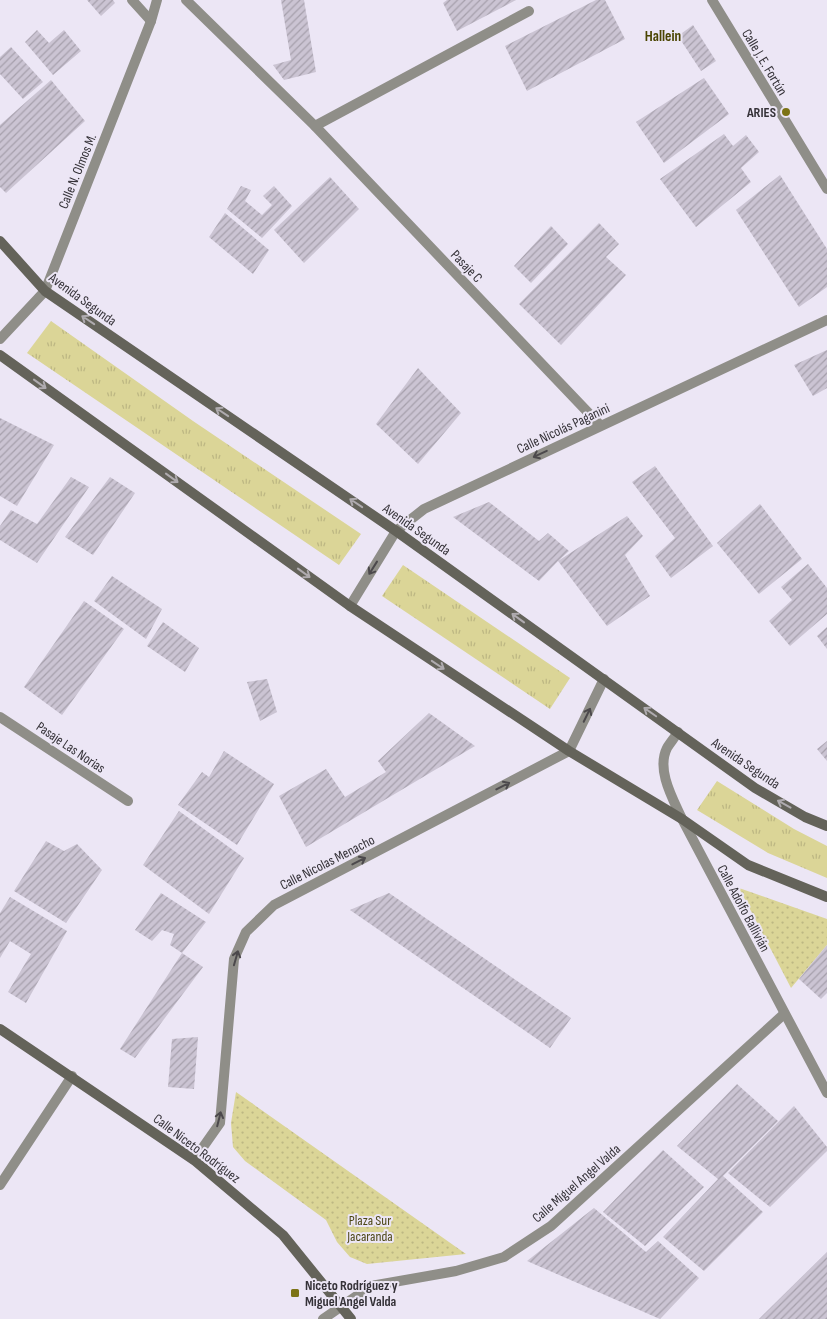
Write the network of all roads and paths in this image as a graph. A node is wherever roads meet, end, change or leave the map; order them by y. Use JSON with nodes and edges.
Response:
{"nodes":[{"id":1,"x":132,"y":0,"type":"edge"},
{"id":2,"x":157,"y":0,"type":"edge"},
{"id":3,"x":186,"y":0,"type":"edge"},
{"id":4,"x":712,"y":0,"type":"edge"},
{"id":5,"x":529,"y":11,"type":"dead end"},
{"id":6,"x":151,"y":21,"type":"junction"},
{"id":7,"x":315,"y":126,"type":"junction"},
{"id":8,"x":827,"y":189,"type":"edge"},
{"id":9,"x":0,"y":241,"type":"edge"},
{"id":10,"x":45,"y":290,"type":"junction"},
{"id":11,"x":827,"y":320,"type":"edge"},
{"id":12,"x":0,"y":339,"type":"edge"},
{"id":13,"x":0,"y":355,"type":"edge"},
{"id":14,"x":600,"y":425,"type":"junction"},
{"id":15,"x":396,"y":531,"type":"junction"},
{"id":16,"x":350,"y":606,"type":"junction"},
{"id":17,"x":604,"y":679,"type":"junction"},
{"id":18,"x":0,"y":717,"type":"edge"},
{"id":19,"x":678,"y":732,"type":"junction"},
{"id":20,"x":569,"y":751,"type":"junction"},
{"id":21,"x":128,"y":801,"type":"dead end"},
{"id":22,"x":682,"y":819,"type":"junction"},
{"id":23,"x":827,"y":826,"type":"edge"},
{"id":24,"x":827,"y":898,"type":"edge"},
{"id":25,"x":784,"y":1014,"type":"junction"},
{"id":26,"x":0,"y":1029,"type":"edge"},
{"id":27,"x":72,"y":1076,"type":"junction"},
{"id":28,"x":827,"y":1093,"type":"edge"},
{"id":29,"x":194,"y":1160,"type":"junction"},
{"id":30,"x":0,"y":1185,"type":"edge"},
{"id":31,"x":341,"y":1306,"type":"junction"},
{"id":32,"x":323,"y":1319,"type":"edge"},
{"id":33,"x":351,"y":1319,"type":"edge"}],
"edges":[{"from":1,"to":6,"type":"street"},
{"from":2,"to":6,"type":"street","name":"Calle N. Olmos M."},
{"from":3,"to":7,"type":"street","name":"Pasaje C"},
{"from":4,"to":8,"type":"street","name":"Calle J. E. Fortún"},
{"from":5,"to":7,"type":"street"},
{"from":6,"to":10,"type":"street","name":"Calle N. Olmos M."},
{"from":7,"to":14,"type":"street","name":"Pasaje C"},
{"from":9,"to":10,"type":"main road","name":"Avenida Segunda"},
{"from":10,"to":12,"type":"street","name":"Calle N. Olmos M."},
{"from":15,"to":10,"type":"main road","name":"Avenida Segunda","one_way":true},
{"from":11,"to":14,"type":"street","name":"Calle Nicolás Paganini"},
{"from":13,"to":16,"type":"main road","one_way":true},
{"from":14,"to":15,"type":"street","name":"Calle Nicolás Paganini","one_way":true},
{"from":15,"to":16,"type":"street","name":"Calle Nicolás Paganini","one_way":true},
{"from":17,"to":15,"type":"main road","name":"Avenida Segunda","one_way":true},
{"from":16,"to":20,"type":"main road","one_way":true},
{"from":19,"to":17,"type":"main road","name":"Avenida Segunda","one_way":true},
{"from":20,"to":17,"type":"street","one_way":true},
{"from":18,"to":21,"type":"street","name":"Pasaje Las Norias"},
{"from":19,"to":22,"type":"street","name":"Calle Adolfo Ballivián"},
{"from":23,"to":19,"type":"main road","name":"Avenida Segunda","one_way":true},
{"from":20,"to":22,"type":"main road"},
{"from":29,"to":20,"type":"street","name":"Calle Nicolas Menacho","one_way":true},
{"from":22,"to":24,"type":"main road"},
{"from":22,"to":25,"type":"street","name":"Calle Adolfo Ballivián"},
{"from":25,"to":28,"type":"street","name":"Calle Adolfo Ballivián"},
{"from":25,"to":31,"type":"street","name":"Calle Miguel Angel Valda"},
{"from":26,"to":27,"type":"main road","name":"Calle Niceto Rodríguez"},
{"from":27,"to":29,"type":"main road","name":"Calle Niceto Rodríguez"},
{"from":27,"to":30,"type":"street"},
{"from":29,"to":31,"type":"main road","name":"Calle Niceto Rodríguez"},
{"from":31,"to":32,"type":"street","name":"Calle Miguel Angel Valda"},
{"from":31,"to":33,"type":"main road","name":"Calle Niceto Rodríguez"}]}
